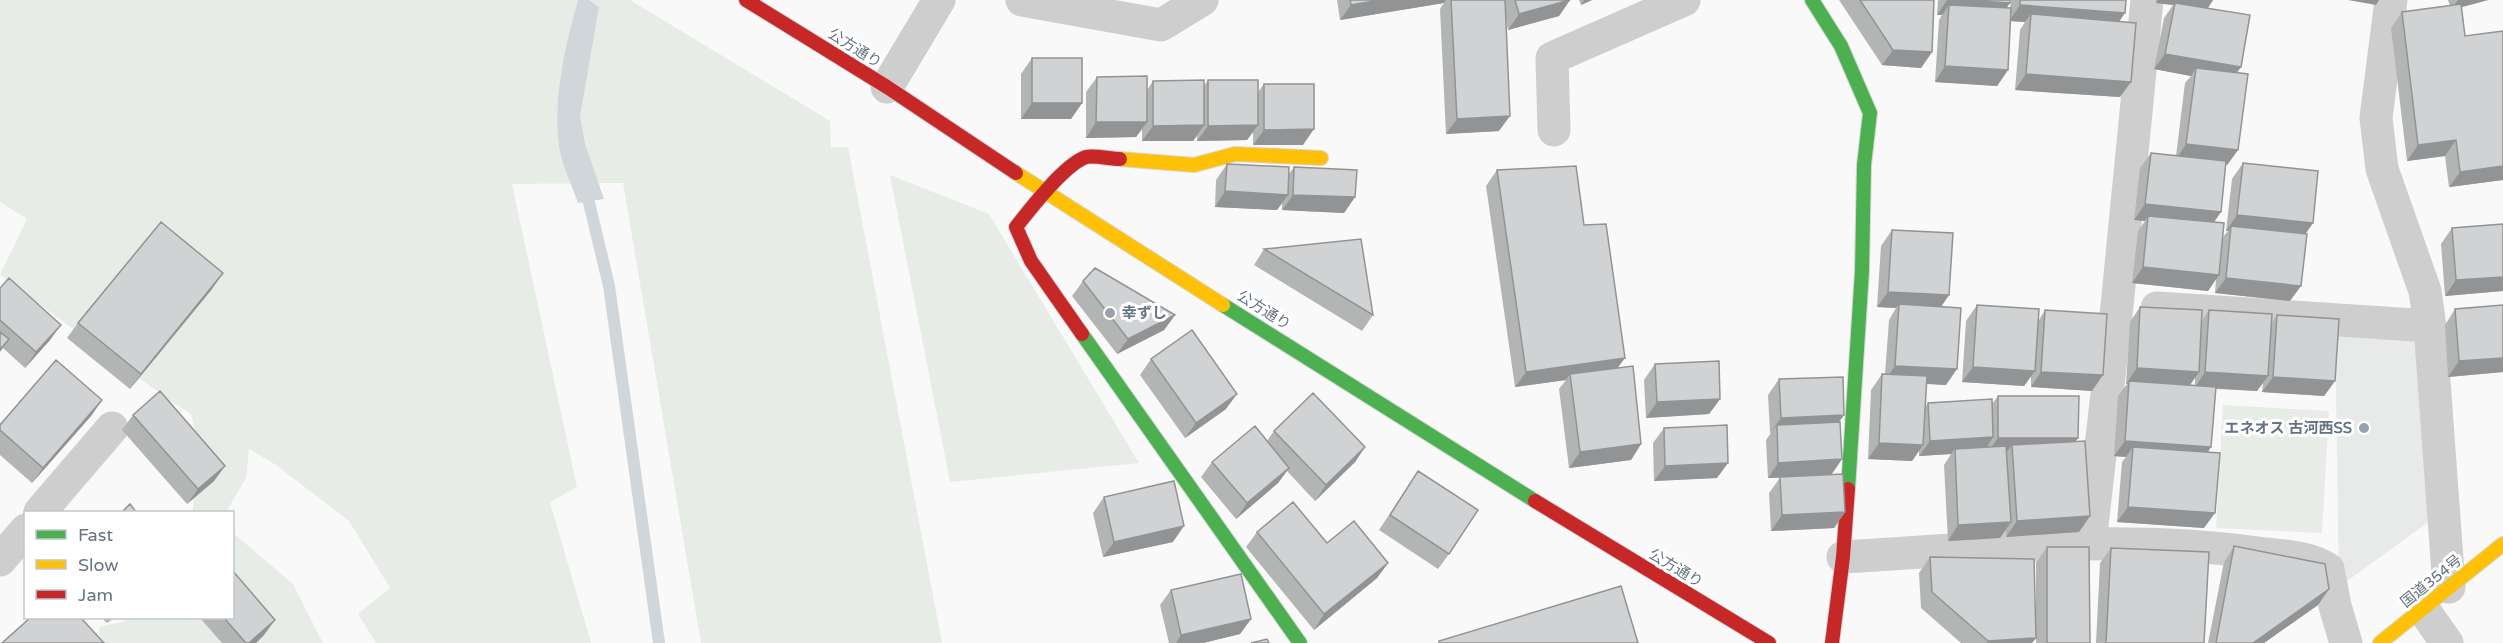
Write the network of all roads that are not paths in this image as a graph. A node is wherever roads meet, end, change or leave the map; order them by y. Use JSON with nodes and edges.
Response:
{"nodes":[{"id":1,"x":746,"y":0,"type":"edge"},
{"id":2,"x":939,"y":0,"type":"edge"},
{"id":3,"x":1022,"y":0,"type":"edge"},
{"id":4,"x":1202,"y":0,"type":"edge"},
{"id":5,"x":1684,"y":0,"type":"edge"},
{"id":6,"x":1812,"y":0,"type":"edge"},
{"id":7,"x":2147,"y":0,"type":"edge"},
{"id":8,"x":2391,"y":0,"type":"edge"},
{"id":9,"x":887,"y":87,"type":"junction"},
{"id":10,"x":1554,"y":130,"type":"dead end"},
{"id":11,"x":1321,"y":158,"type":"dead end"},
{"id":12,"x":1044,"y":193,"type":"junction"},
{"id":13,"x":2118,"y":306,"type":"junction"},
{"id":14,"x":2430,"y":326,"type":"junction"},
{"id":15,"x":112,"y":428,"type":"dead end"},
{"id":16,"x":42,"y":511,"type":"edge"},
{"id":17,"x":24,"y":532,"type":"edge"},
{"id":18,"x":2090,"y":543,"type":"junction"},
{"id":19,"x":2503,"y":544,"type":"edge"},
{"id":20,"x":1843,"y":557,"type":"junction"},
{"id":21,"x":0,"y":560,"type":"edge"},
{"id":22,"x":2449,"y":587,"type":"junction"},
{"id":23,"x":2423,"y":609,"type":"junction"},
{"id":24,"x":2452,"y":642,"type":"edge"},
{"id":25,"x":1300,"y":643,"type":"edge"},
{"id":26,"x":1768,"y":643,"type":"edge"},
{"id":27,"x":1832,"y":643,"type":"edge"},
{"id":28,"x":2346,"y":643,"type":"edge"},
{"id":29,"x":2380,"y":643,"type":"edge"}],
"edges":[{"from":1,"to":9,"type":"main road","name":"公方通り"},
{"from":2,"to":9,"type":"street"},
{"from":3,"to":4,"type":"street"},
{"from":5,"to":10,"type":"street"},
{"from":6,"to":20,"type":"main road"},
{"from":7,"to":13,"type":"street"},
{"from":8,"to":14,"type":"street"},
{"from":9,"to":12,"type":"main road","name":"公方通り"},
{"from":11,"to":12,"type":"main road"},
{"from":12,"to":25,"type":"main road"},
{"from":12,"to":26,"type":"main road","name":"公方通り"},
{"from":13,"to":14,"type":"street"},
{"from":13,"to":18,"type":"street"},
{"from":14,"to":22,"type":"street"},
{"from":15,"to":16,"type":"street"},
{"from":17,"to":21,"type":"street"},
{"from":18,"to":20,"type":"street"},
{"from":18,"to":28,"type":"street"},
{"from":19,"to":22,"type":"main road","name":"国道354号"},
{"from":20,"to":27,"type":"main road"},
{"from":22,"to":23,"type":"main road","name":"国道354号"},
{"from":23,"to":24,"type":"street"},
{"from":23,"to":29,"type":"main road","name":"国道354号"}]}
